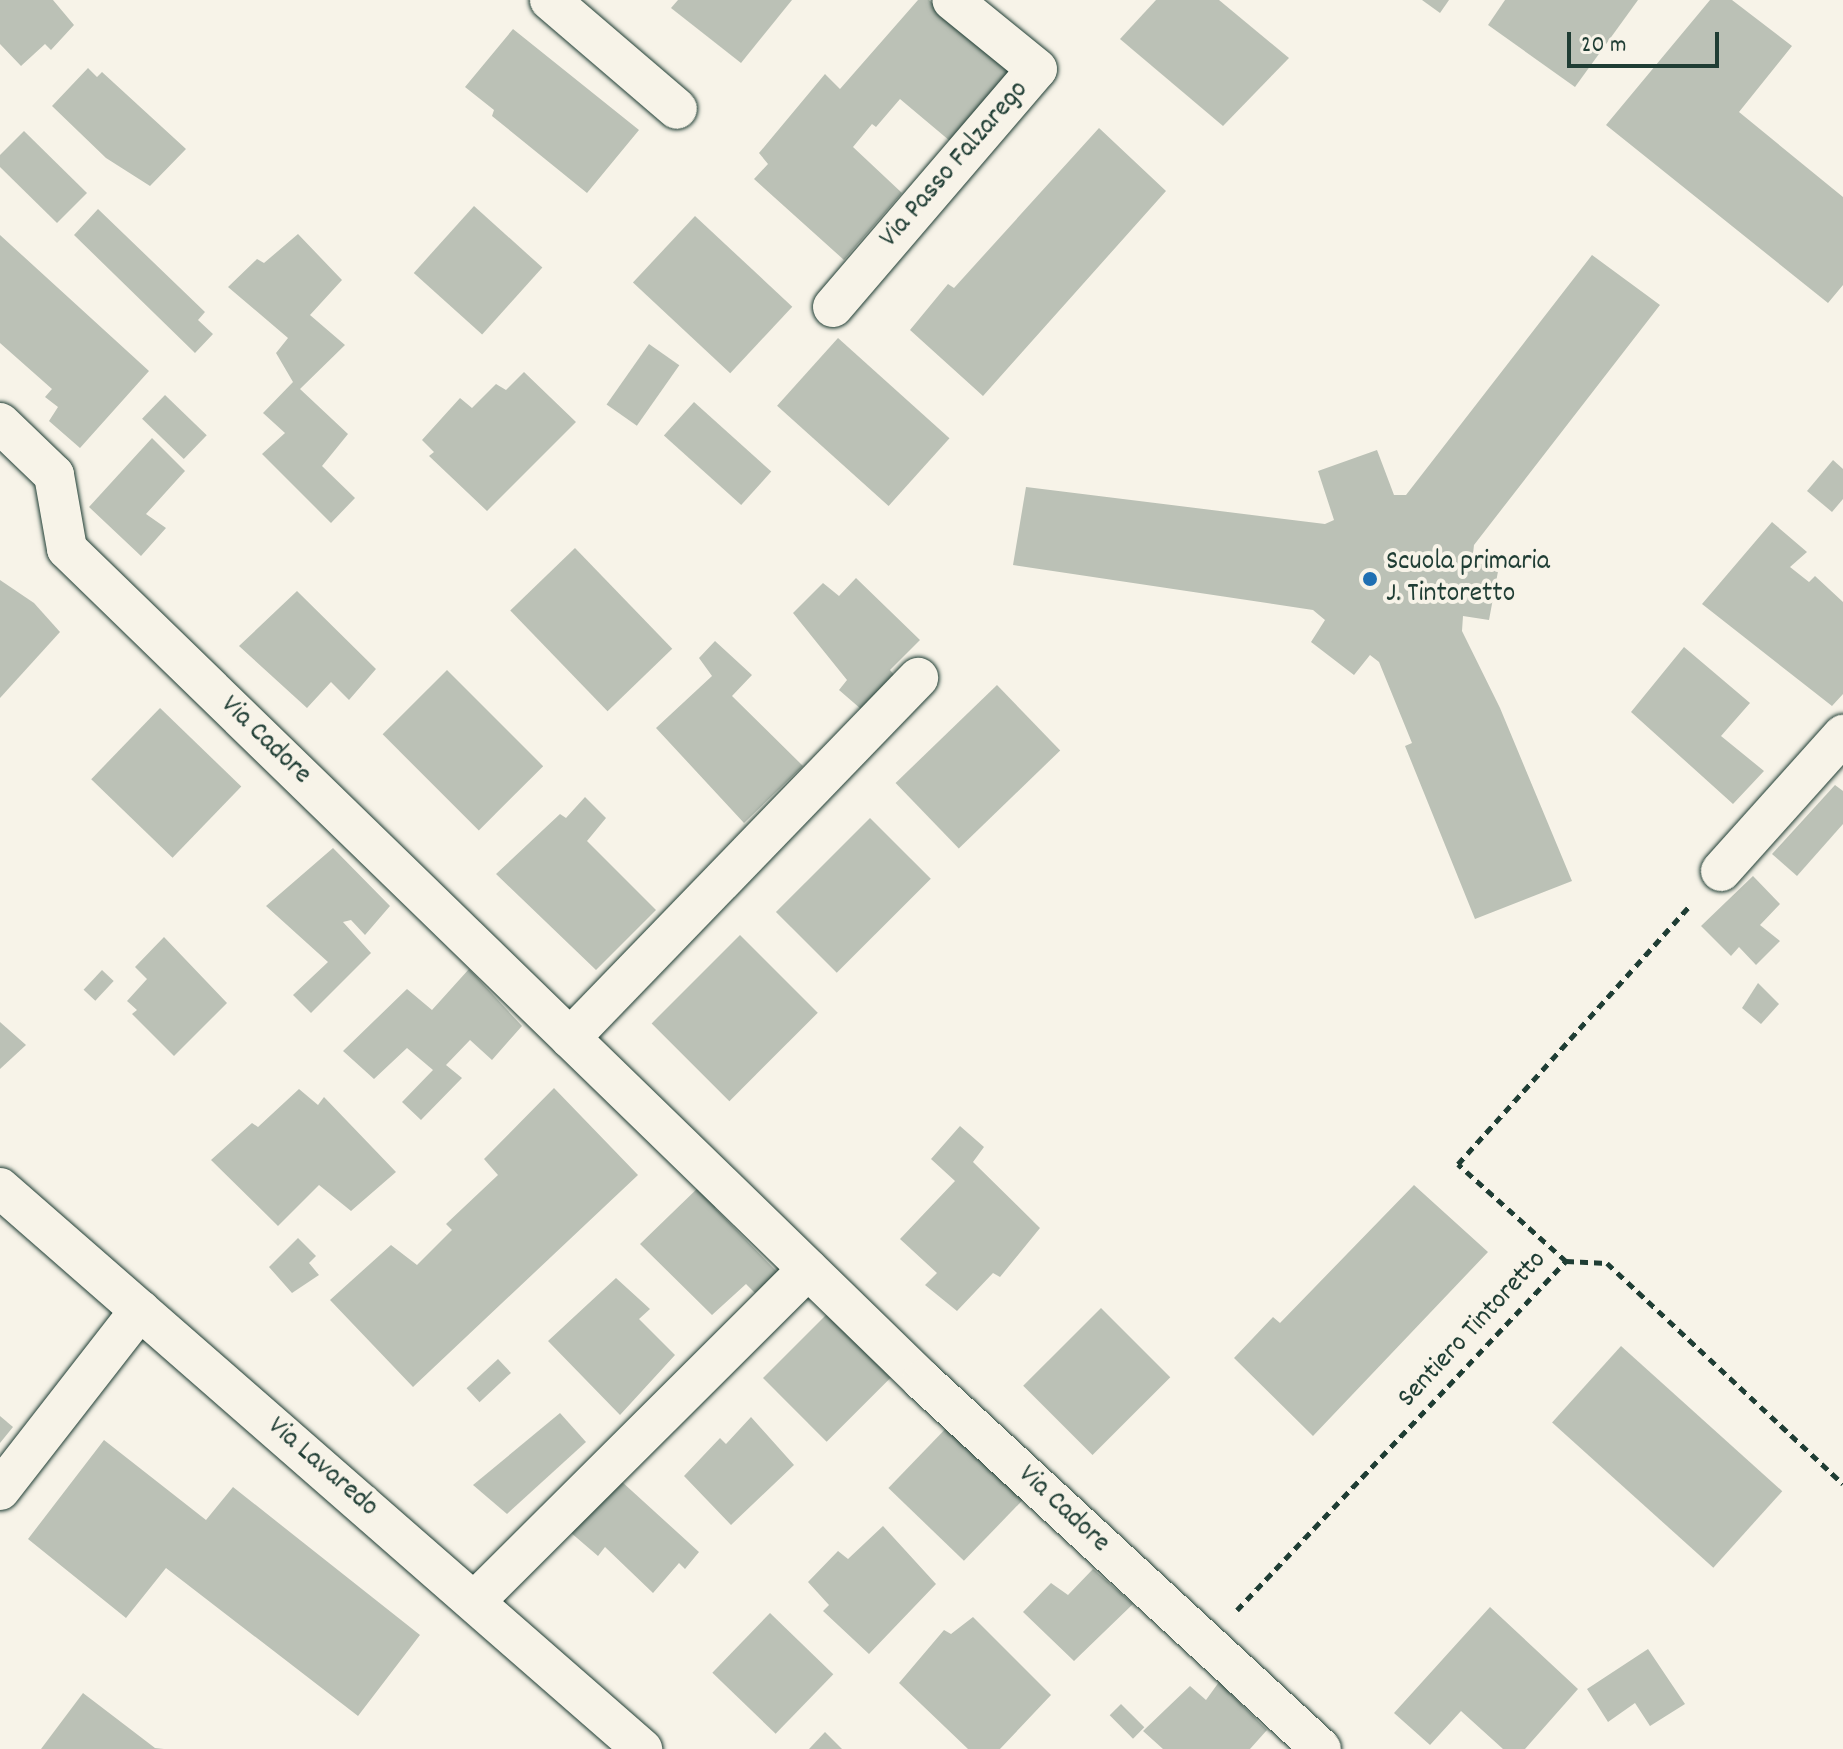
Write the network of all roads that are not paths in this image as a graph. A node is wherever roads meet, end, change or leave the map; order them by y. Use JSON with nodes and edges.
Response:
{"nodes":[{"id":1,"x":550,"y":0,"type":"edge"},
{"id":2,"x":952,"y":0,"type":"edge"},
{"id":3,"x":677,"y":109,"type":"dead end"},
{"id":4,"x":833,"y":307,"type":"dead end"},
{"id":5,"x":0,"y":423,"type":"edge"},
{"id":6,"x":918,"y":678,"type":"dead end"},
{"id":7,"x":1843,"y":735,"type":"edge"},
{"id":8,"x":1721,"y":871,"type":"road end"},
{"id":9,"x":570,"y":1038,"type":"junction"},
{"id":10,"x":0,"y":1188,"type":"edge"},
{"id":11,"x":808,"y":1269,"type":"junction"},
{"id":12,"x":140,"y":1310,"type":"junction"},
{"id":13,"x":0,"y":1490,"type":"edge"},
{"id":14,"x":475,"y":1601,"type":"junction"},
{"id":15,"x":642,"y":1749,"type":"edge"},
{"id":16,"x":1321,"y":1749,"type":"edge"}],
"edges":[{"from":1,"to":3,"type":"street"},
{"from":2,"to":4,"type":"street","name":"Via Passo Falzarego"},
{"from":5,"to":9,"type":"street","name":"Via Cadore"},
{"from":6,"to":9,"type":"street"},
{"from":7,"to":8,"type":"street"},
{"from":9,"to":11,"type":"street","name":"Via Cadore"},
{"from":10,"to":12,"type":"street","name":"Via Lavaredo"},
{"from":11,"to":14,"type":"street"},
{"from":11,"to":16,"type":"street","name":"Via Cadore"},
{"from":12,"to":13,"type":"street"},
{"from":12,"to":14,"type":"street","name":"Via Lavaredo"},
{"from":14,"to":15,"type":"street","name":"Via Lavaredo"}]}
